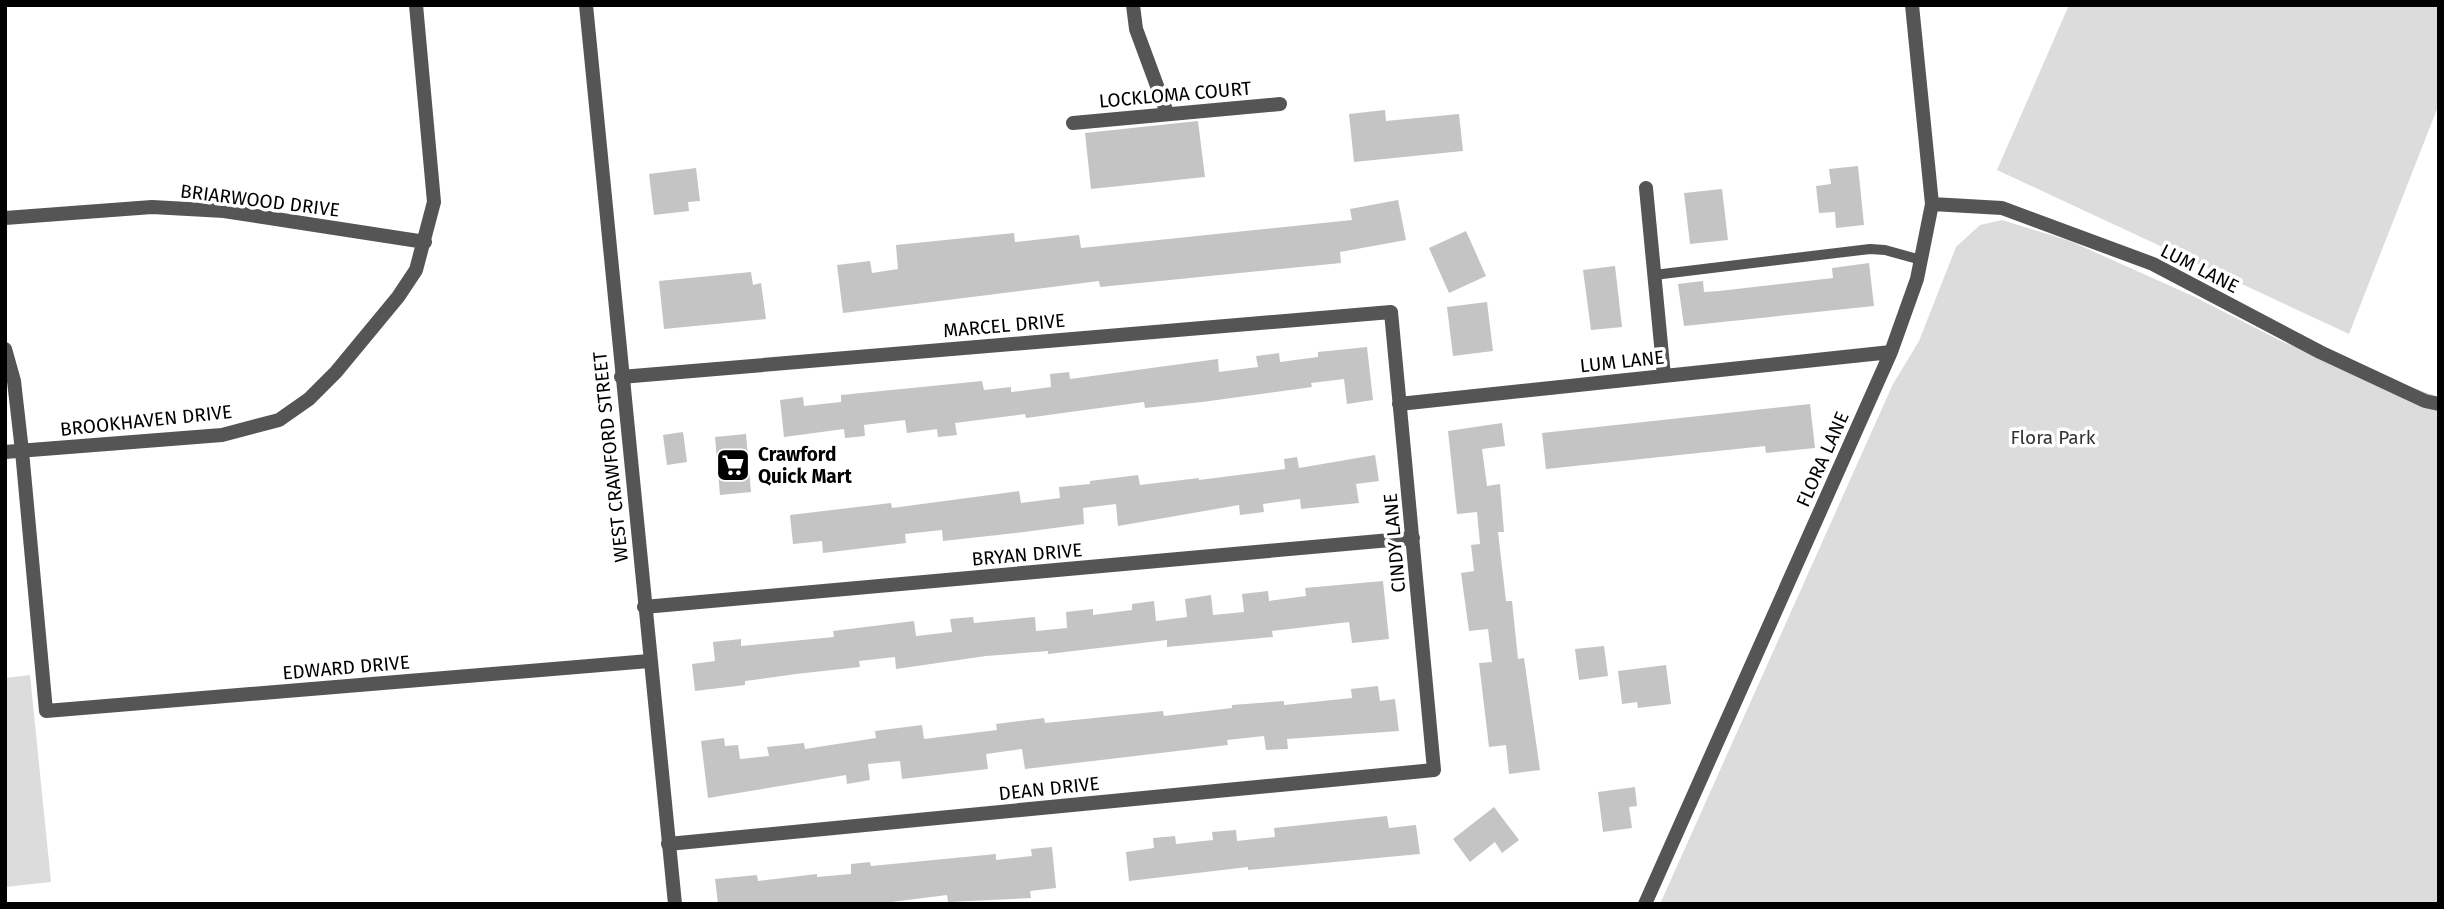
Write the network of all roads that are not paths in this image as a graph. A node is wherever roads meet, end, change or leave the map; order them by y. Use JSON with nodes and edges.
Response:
{"nodes":[{"id":1,"x":416,"y":5,"type":"edge"},
{"id":2,"x":586,"y":5,"type":"edge"},
{"id":3,"x":1133,"y":5,"type":"edge"},
{"id":4,"x":1912,"y":5,"type":"edge"},
{"id":5,"x":1280,"y":104,"type":"dead end"},
{"id":6,"x":1167,"y":113,"type":"junction"},
{"id":7,"x":1073,"y":122,"type":"dead end"},
{"id":8,"x":1646,"y":188,"type":"dead end"},
{"id":9,"x":1932,"y":204,"type":"junction"},
{"id":10,"x":5,"y":218,"type":"edge"},
{"id":11,"x":425,"y":242,"type":"junction"},
{"id":12,"x":1921,"y":260,"type":"junction"},
{"id":13,"x":1654,"y":275,"type":"junction"},
{"id":14,"x":1391,"y":312,"type":"joint"},
{"id":15,"x":5,"y":349,"type":"edge"},
{"id":16,"x":1891,"y":352,"type":"junction"},
{"id":17,"x":1664,"y":376,"type":"junction"},
{"id":18,"x":621,"y":377,"type":"junction"},
{"id":19,"x":1399,"y":404,"type":"junction"},
{"id":20,"x":2439,"y":404,"type":"edge"},
{"id":21,"x":22,"y":451,"type":"junction"},
{"id":22,"x":5,"y":452,"type":"edge"},
{"id":23,"x":1413,"y":538,"type":"junction"},
{"id":24,"x":644,"y":607,"type":"junction"},
{"id":25,"x":649,"y":661,"type":"junction"},
{"id":26,"x":1434,"y":770,"type":"joint"},
{"id":27,"x":668,"y":844,"type":"junction"},
{"id":28,"x":675,"y":904,"type":"edge"},
{"id":29,"x":1644,"y":904,"type":"edge"}],
"edges":[{"from":1,"to":11,"type":"street","name":"BROOKHAVEN DRIVE"},
{"from":2,"to":18,"type":"street","name":"WEST CRAWFORD STREET"},
{"from":3,"to":6,"type":"street"},
{"from":4,"to":9,"type":"street","name":"FLORA LANE"},
{"from":5,"to":6,"type":"street","name":"LOCKLOMA COURT"},
{"from":6,"to":7,"type":"street","name":"LOCKLOMA COURT"},
{"from":8,"to":13,"type":"street"},
{"from":9,"to":12,"type":"street","name":"FLORA LANE"},
{"from":9,"to":20,"type":"street","name":"LUM LANE"},
{"from":10,"to":11,"type":"street","name":"BRIARWOOD DRIVE"},
{"from":11,"to":21,"type":"street","name":"BROOKHAVEN DRIVE"},
{"from":12,"to":13,"type":"lane"},
{"from":12,"to":16,"type":"street","name":"FLORA LANE"},
{"from":13,"to":17,"type":"street"},
{"from":14,"to":18,"type":"street","name":"MARCEL DRIVE"},
{"from":14,"to":19,"type":"street","name":"CINDY LANE"},
{"from":15,"to":21,"type":"street"},
{"from":16,"to":17,"type":"street","name":"LUM LANE"},
{"from":16,"to":29,"type":"street","name":"FLORA LANE"},
{"from":17,"to":19,"type":"street","name":"LUM LANE"},
{"from":18,"to":24,"type":"street","name":"WEST CRAWFORD STREET"},
{"from":19,"to":23,"type":"street","name":"CINDY LANE"},
{"from":21,"to":22,"type":"street","name":"BROOKHAVEN DRIVE"},
{"from":21,"to":25,"type":"street","name":"EDWARD DRIVE"},
{"from":23,"to":24,"type":"street","name":"BRYAN DRIVE"},
{"from":23,"to":26,"type":"street","name":"CINDY LANE"},
{"from":24,"to":25,"type":"street","name":"WEST CRAWFORD STREET"},
{"from":25,"to":27,"type":"street","name":"WEST CRAWFORD STREET"},
{"from":26,"to":27,"type":"street","name":"DEAN DRIVE"},
{"from":27,"to":28,"type":"street","name":"WEST CRAWFORD STREET"}]}
